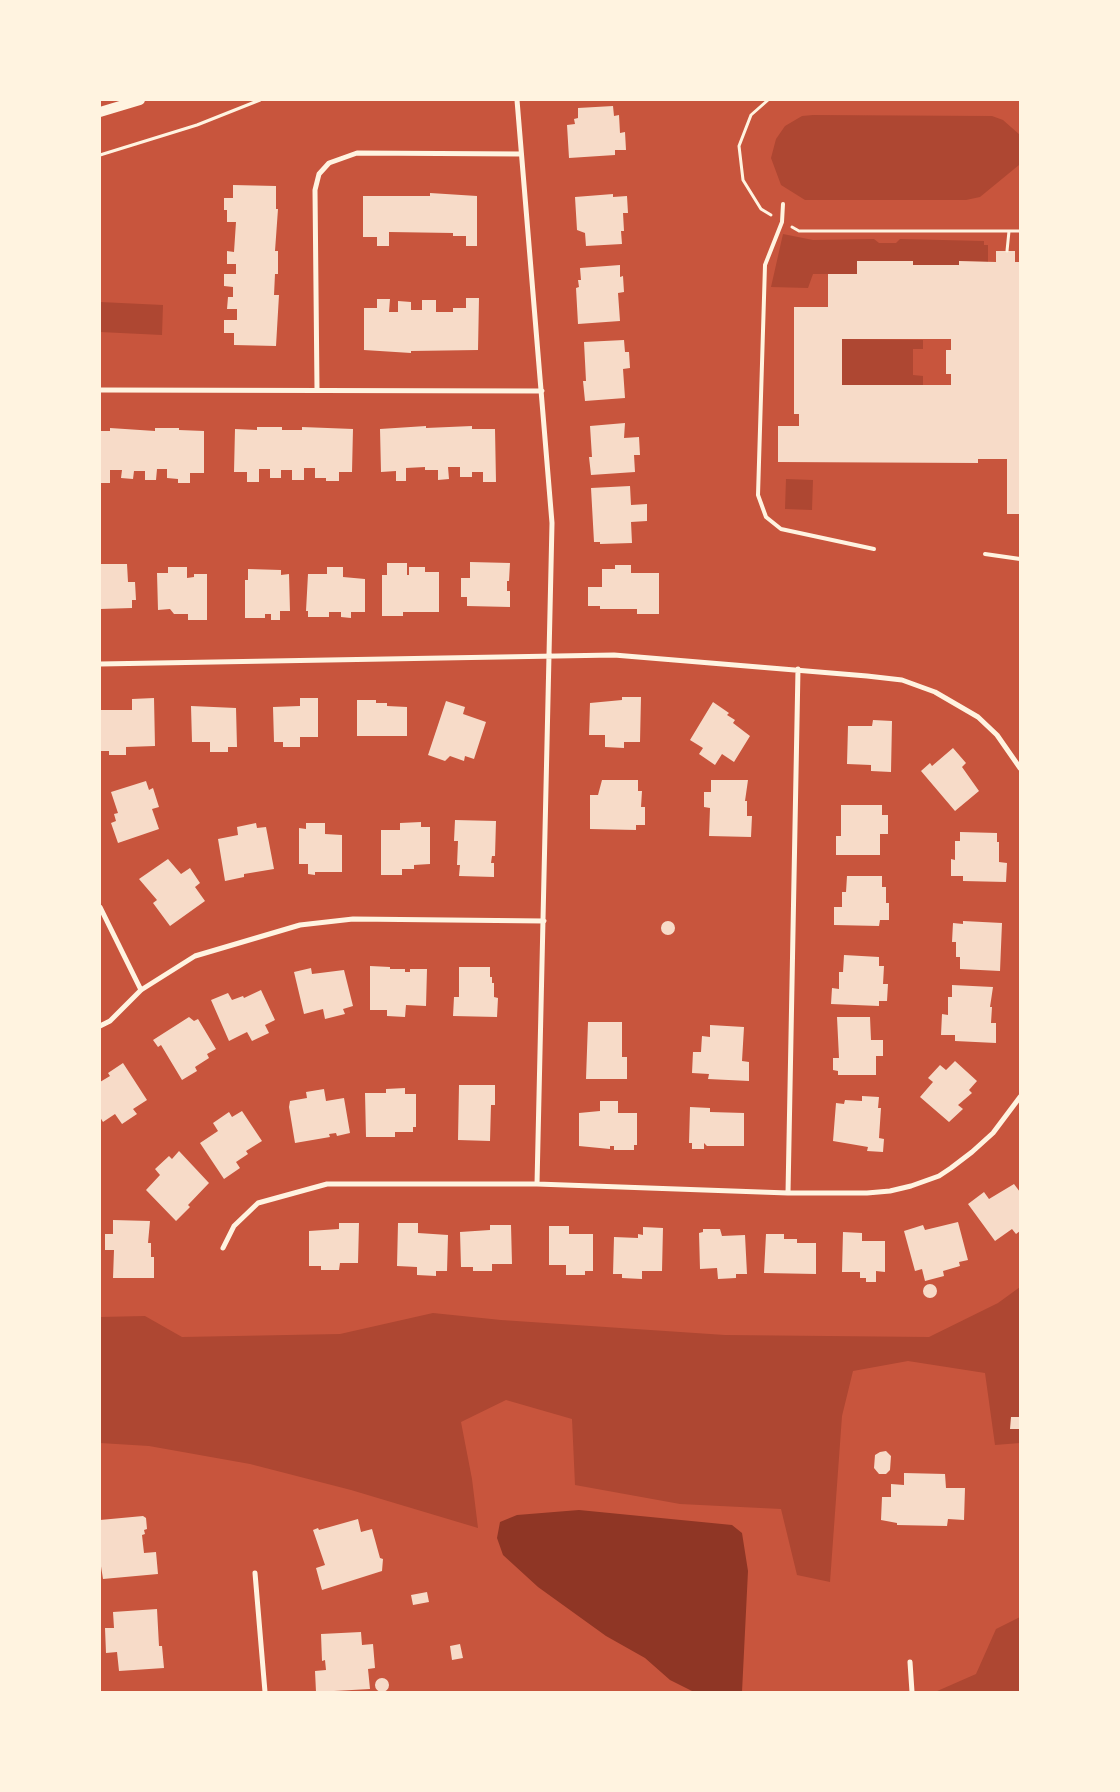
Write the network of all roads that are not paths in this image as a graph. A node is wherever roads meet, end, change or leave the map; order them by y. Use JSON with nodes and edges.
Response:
{"nodes":[{"id":1,"x":140,"y":100,"type":"edge"},
{"id":2,"x":517,"y":100,"type":"edge"},
{"id":3,"x":100,"y":112,"type":"edge"},
{"id":4,"x":521,"y":154,"type":"junction"},
{"id":5,"x":783,"y":204,"type":"dead end"},
{"id":6,"x":100,"y":390,"type":"edge"},
{"id":7,"x":317,"y":390,"type":"junction"},
{"id":8,"x":542,"y":391,"type":"junction"},
{"id":9,"x":874,"y":549,"type":"dead end"},
{"id":10,"x":985,"y":554,"type":"dead end"},
{"id":11,"x":1020,"y":559,"type":"edge"},
{"id":12,"x":549,"y":654,"type":"junction"},
{"id":13,"x":100,"y":664,"type":"edge"},
{"id":14,"x":798,"y":669,"type":"junction"},
{"id":15,"x":1020,"y":768,"type":"edge"},
{"id":16,"x":100,"y":908,"type":"edge"},
{"id":17,"x":544,"y":921,"type":"junction"},
{"id":18,"x":141,"y":990,"type":"junction"},
{"id":19,"x":100,"y":1026,"type":"edge"},
{"id":20,"x":1020,"y":1097,"type":"edge"},
{"id":21,"x":537,"y":1184,"type":"junction"},
{"id":22,"x":788,"y":1193,"type":"junction"},
{"id":23,"x":223,"y":1248,"type":"dead end"},
{"id":24,"x":255,"y":1573,"type":"dead end"},
{"id":25,"x":910,"y":1662,"type":"dead end"},
{"id":26,"x":265,"y":1692,"type":"edge"},
{"id":27,"x":912,"y":1692,"type":"edge"}],
"edges":[{"from":1,"to":3,"type":"main road"},
{"from":2,"to":4,"type":"street"},
{"from":4,"to":7,"type":"street"},
{"from":4,"to":8,"type":"street"},
{"from":5,"to":9,"type":"lane"},
{"from":6,"to":7,"type":"street"},
{"from":7,"to":8,"type":"street"},
{"from":8,"to":12,"type":"street"},
{"from":10,"to":11,"type":"lane"},
{"from":12,"to":13,"type":"street"},
{"from":12,"to":14,"type":"street"},
{"from":12,"to":17,"type":"street"},
{"from":14,"to":15,"type":"street"},
{"from":14,"to":22,"type":"street"},
{"from":16,"to":18,"type":"street"},
{"from":17,"to":18,"type":"street"},
{"from":17,"to":21,"type":"street"},
{"from":18,"to":19,"type":"street"},
{"from":20,"to":22,"type":"street"},
{"from":21,"to":22,"type":"street"},
{"from":21,"to":23,"type":"street"},
{"from":24,"to":26,"type":"street"},
{"from":25,"to":27,"type":"street"}]}
